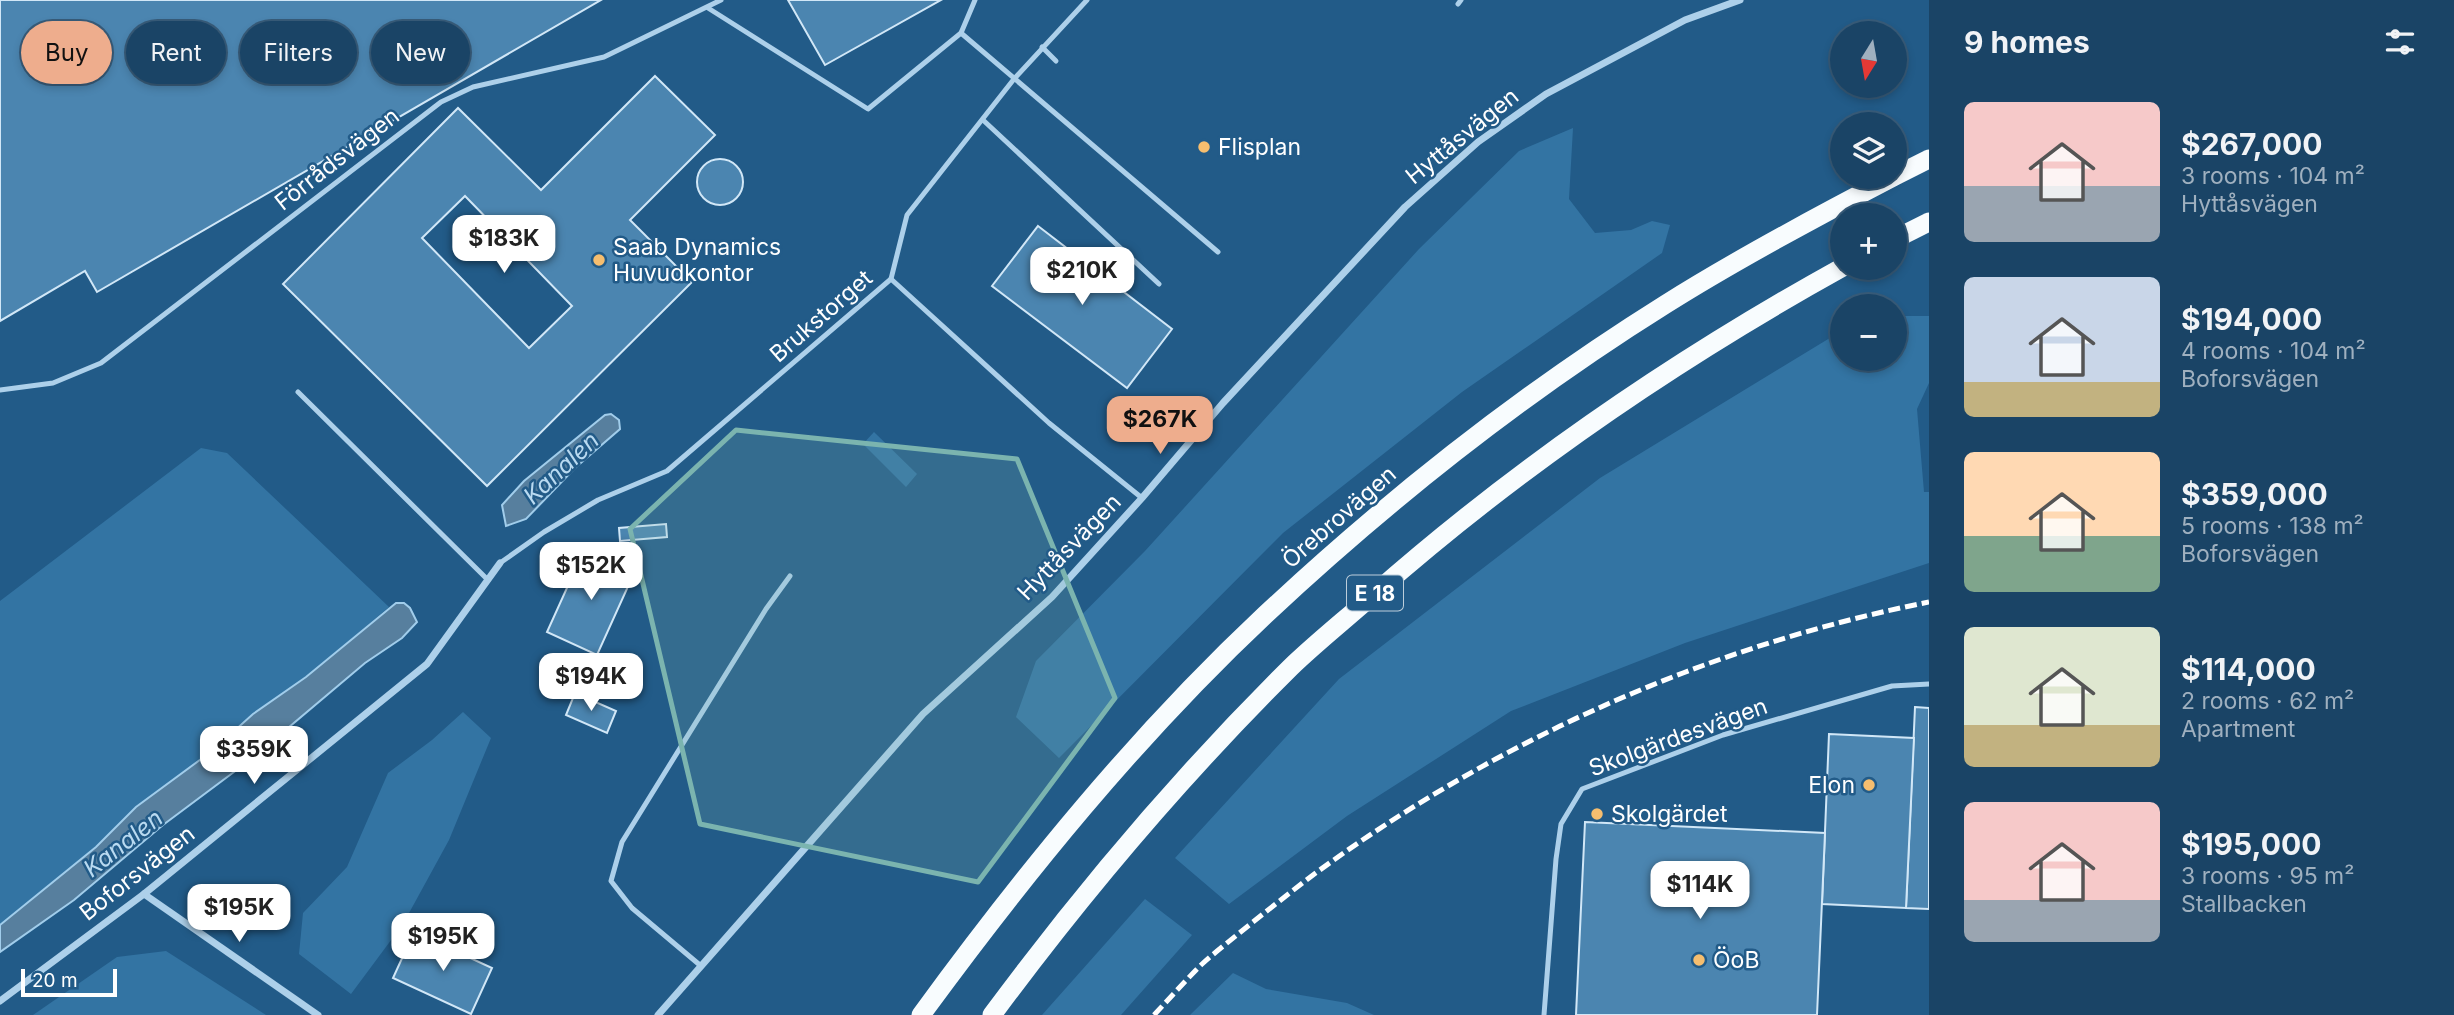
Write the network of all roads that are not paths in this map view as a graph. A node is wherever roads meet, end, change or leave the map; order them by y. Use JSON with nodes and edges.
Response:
{"nodes":[{"id":1,"x":721,"y":0,"type":"edge"},
{"id":2,"x":975,"y":0,"type":"edge"},
{"id":3,"x":1087,"y":0,"type":"edge"},
{"id":4,"x":1740,"y":0,"type":"edge"},
{"id":5,"x":708,"y":8,"type":"junction"},
{"id":6,"x":961,"y":33,"type":"junction"},
{"id":7,"x":1042,"y":47,"type":"junction"},
{"id":8,"x":1056,"y":61,"type":"dead end"},
{"id":9,"x":1014,"y":79,"type":"junction"},
{"id":10,"x":983,"y":120,"type":"junction"},
{"id":11,"x":1929,"y":159,"type":"edge"},
{"id":12,"x":1907,"y":170,"type":"edge"},
{"id":13,"x":1870,"y":189,"type":"edge"},
{"id":14,"x":1929,"y":222,"type":"edge"},
{"id":15,"x":1907,"y":233,"type":"edge"},
{"id":16,"x":1217,"y":252,"type":"dead end"},
{"id":17,"x":1830,"y":274,"type":"edge"},
{"id":18,"x":891,"y":279,"type":"junction"},
{"id":19,"x":1158,"y":285,"type":"dead end"},
{"id":20,"x":0,"y":390,"type":"edge"},
{"id":21,"x":298,"y":391,"type":"dead end"},
{"id":22,"x":1142,"y":498,"type":"junction"},
{"id":23,"x":500,"y":563,"type":"joint"},
{"id":24,"x":790,"y":576,"type":"dead end"},
{"id":25,"x":488,"y":580,"type":"junction"},
{"id":26,"x":1929,"y":684,"type":"edge"},
{"id":27,"x":144,"y":894,"type":"junction"},
{"id":28,"x":701,"y":966,"type":"junction"},
{"id":29,"x":0,"y":1001,"type":"edge"},
{"id":30,"x":318,"y":1015,"type":"edge"},
{"id":31,"x":658,"y":1015,"type":"edge"},
{"id":32,"x":921,"y":1015,"type":"edge"},
{"id":33,"x":992,"y":1015,"type":"edge"},
{"id":34,"x":1544,"y":1015,"type":"edge"}],
"edges":[{"from":1,"to":5,"type":"lane","name":"Förrådsvägen"},
{"from":2,"to":6,"type":"lane"},
{"from":3,"to":7,"type":"lane"},
{"from":4,"to":22,"type":"street","name":"Hyttåsvägen"},
{"from":5,"to":6,"type":"lane"},
{"from":5,"to":20,"type":"lane","name":"Förrådsvägen"},
{"from":6,"to":9,"type":"lane"},
{"from":7,"to":8,"type":"lane"},
{"from":7,"to":9,"type":"lane"},
{"from":9,"to":10,"type":"lane"},
{"from":9,"to":16,"type":"lane"},
{"from":10,"to":18,"type":"lane"},
{"from":10,"to":19,"type":"lane"},
{"from":11,"to":12,"type":"highway","name":"Örebrovägen","number":"E 18"},
{"from":13,"to":32,"type":"highway","name":"Örebrovägen","number":"E 18"},
{"from":14,"to":15,"type":"highway"},
{"from":17,"to":33,"type":"highway","number":"E 18"},
{"from":18,"to":22,"type":"lane","name":"Brukstorget"},
{"from":18,"to":23,"type":"lane","name":"Brukstorget"},
{"from":21,"to":25,"type":"lane"},
{"from":22,"to":28,"type":"street","name":"Hyttåsvägen"},
{"from":23,"to":25,"type":"street","name":"Boforsvägen"},
{"from":24,"to":28,"type":"lane"},
{"from":25,"to":27,"type":"street","name":"Boforsvägen"},
{"from":26,"to":34,"type":"lane","name":"Skolgärdesvägen"},
{"from":27,"to":29,"type":"street","name":"Boforsvägen"},
{"from":27,"to":30,"type":"street"},
{"from":28,"to":31,"type":"street","name":"Hyttåsvägen"}]}
